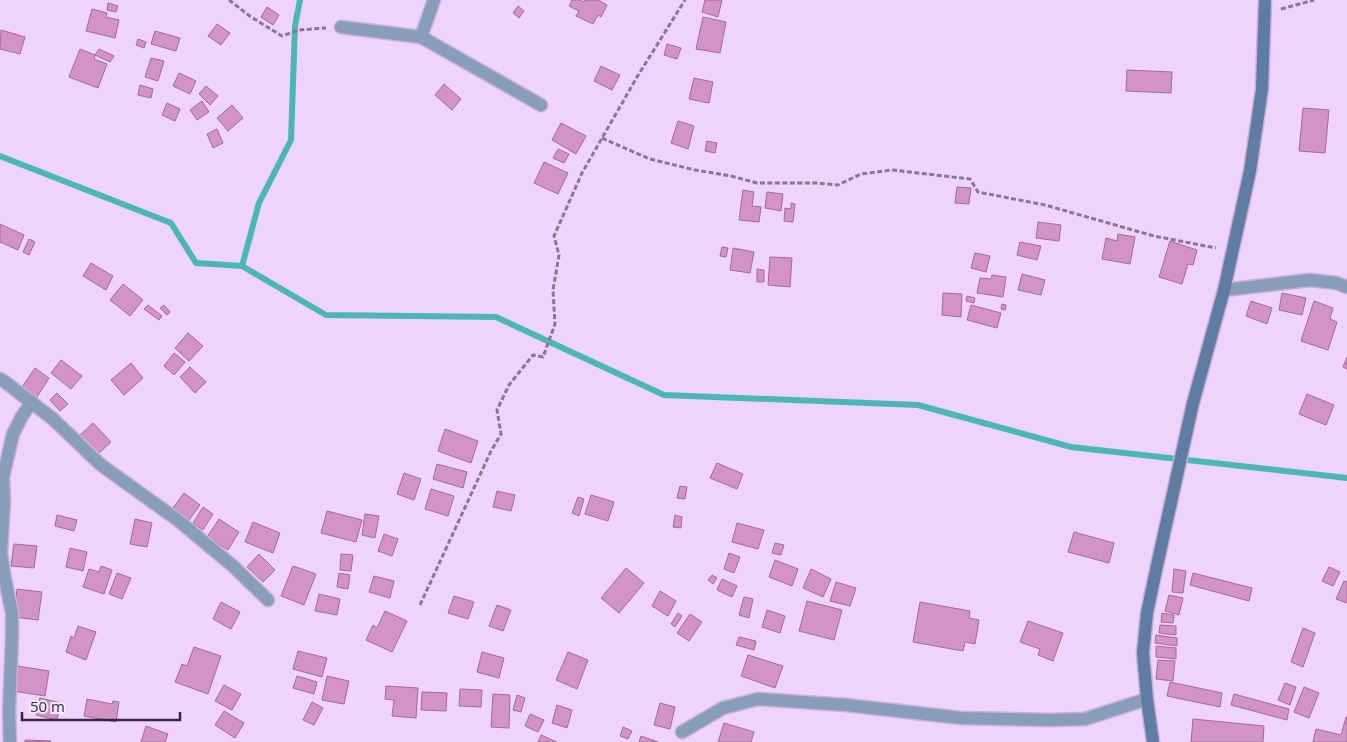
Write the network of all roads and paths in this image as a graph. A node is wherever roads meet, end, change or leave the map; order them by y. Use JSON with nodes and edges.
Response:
{"nodes":[{"id":1,"x":229,"y":0,"type":"edge"},
{"id":2,"x":434,"y":0,"type":"edge"},
{"id":3,"x":684,"y":0,"type":"edge"},
{"id":4,"x":1314,"y":0,"type":"edge"},
{"id":5,"x":1265,"y":6,"type":"edge"},
{"id":6,"x":341,"y":27,"type":"joint"},
{"id":7,"x":421,"y":37,"type":"junction"},
{"id":8,"x":540,"y":106,"type":"dead end"},
{"id":9,"x":602,"y":138,"type":"junction"},
{"id":10,"x":1233,"y":252,"type":"junction"},
{"id":11,"x":1347,"y":287,"type":"edge"},
{"id":12,"x":1224,"y":290,"type":"junction"},
{"id":13,"x":0,"y":379,"type":"edge"},
{"id":14,"x":32,"y":402,"type":"junction"},
{"id":15,"x":268,"y":600,"type":"dead end"},
{"id":16,"x":420,"y":606,"type":"dead end"},
{"id":17,"x":1147,"y":698,"type":"junction"},
{"id":18,"x":682,"y":732,"type":"dead end"},
{"id":19,"x":10,"y":742,"type":"edge"},
{"id":20,"x":1153,"y":742,"type":"edge"}],
"edges":[{"from":1,"to":6,"type":"path"},
{"from":2,"to":7,"type":"street"},
{"from":3,"to":9,"type":"path"},
{"from":4,"to":5,"type":"path"},
{"from":5,"to":10,"type":"street"},
{"from":6,"to":7,"type":"street"},
{"from":7,"to":8,"type":"street"},
{"from":9,"to":10,"type":"path"},
{"from":9,"to":16,"type":"path"},
{"from":10,"to":12,"type":"street"},
{"from":11,"to":12,"type":"street"},
{"from":12,"to":17,"type":"street"},
{"from":13,"to":14,"type":"street"},
{"from":14,"to":15,"type":"street"},
{"from":14,"to":19,"type":"street"},
{"from":17,"to":18,"type":"street"},
{"from":17,"to":20,"type":"street"}]}
